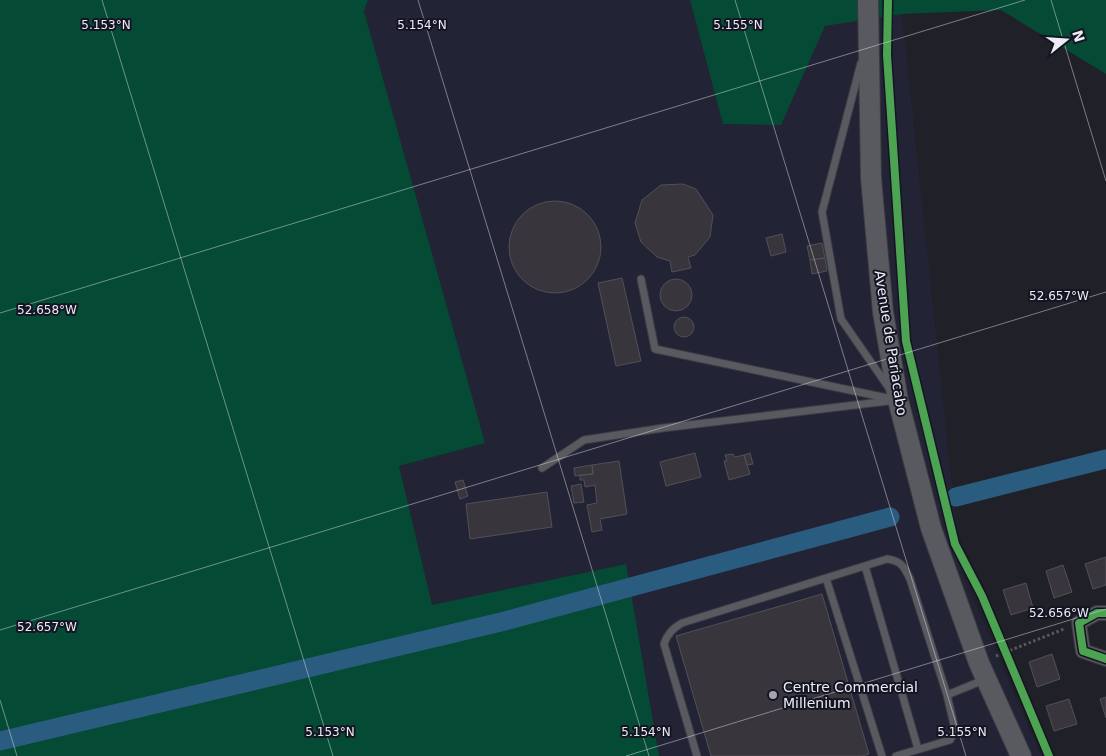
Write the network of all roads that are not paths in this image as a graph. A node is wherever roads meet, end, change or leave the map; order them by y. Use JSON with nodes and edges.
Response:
{"nodes":[{"id":1,"x":868,"y":0,"type":"edge"},
{"id":2,"x":868,"y":35,"type":"junction"},
{"id":3,"x":640,"y":279,"type":"dead end"},
{"id":4,"x":898,"y":400,"type":"junction"},
{"id":5,"x":542,"y":468,"type":"dead end"},
{"id":6,"x":865,"y":566,"type":"junction"},
{"id":7,"x":826,"y":578,"type":"junction"},
{"id":8,"x":1106,"y":613,"type":"edge"},
{"id":9,"x":1106,"y":659,"type":"edge"},
{"id":10,"x":982,"y":671,"type":"junction"},
{"id":11,"x":947,"y":695,"type":"junction"},
{"id":12,"x":918,"y":749,"type":"junction"},
{"id":13,"x":698,"y":756,"type":"edge"},
{"id":14,"x":882,"y":756,"type":"edge"},
{"id":15,"x":896,"y":756,"type":"edge"},
{"id":16,"x":1021,"y":756,"type":"edge"}],
"edges":[{"from":1,"to":2,"type":"main road","name":"Avenue de Pariacabo"},
{"from":2,"to":4,"type":"main road","name":"Avenue de Pariacabo"},
{"from":2,"to":4,"type":"lane"},
{"from":3,"to":4,"type":"lane"},
{"from":4,"to":5,"type":"lane"},
{"from":4,"to":10,"type":"main road","name":"Avenue de Pariacabo"},
{"from":6,"to":7,"type":"lane"},
{"from":6,"to":11,"type":"lane"},
{"from":6,"to":12,"type":"lane"},
{"from":7,"to":13,"type":"lane"},
{"from":7,"to":14,"type":"lane"},
{"from":8,"to":9,"type":"street"},
{"from":10,"to":11,"type":"lane"},
{"from":10,"to":16,"type":"main road","name":"Avenue de Pariacabo"},
{"from":11,"to":12,"type":"lane"},
{"from":12,"to":15,"type":"lane"}]}
